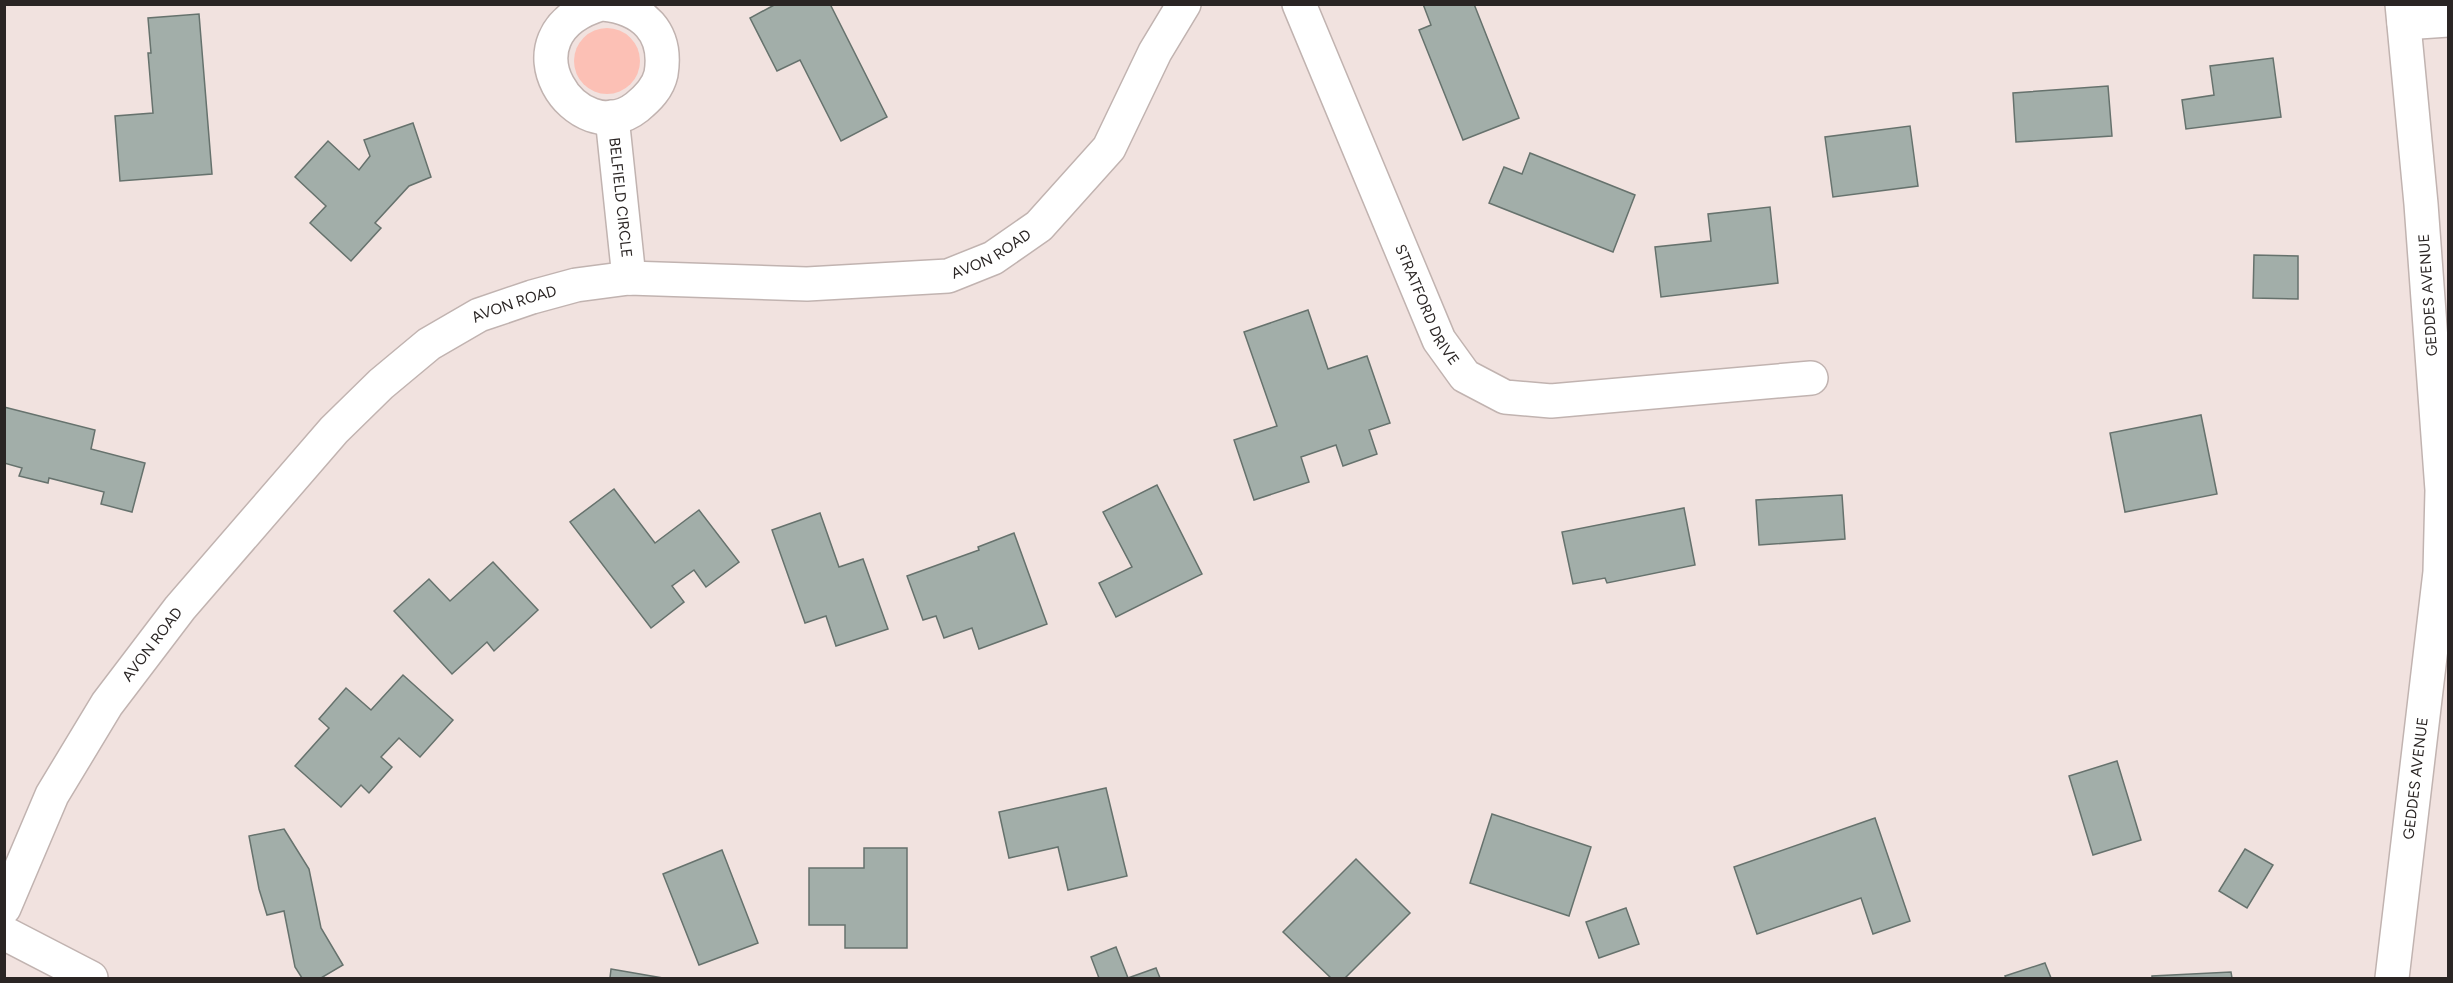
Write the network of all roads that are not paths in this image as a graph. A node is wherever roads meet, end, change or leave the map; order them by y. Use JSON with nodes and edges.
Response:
{"nodes":[{"id":1,"x":602,"y":4,"type":"edge"},
{"id":2,"x":1184,"y":4,"type":"edge"},
{"id":3,"x":1299,"y":4,"type":"edge"},
{"id":4,"x":2403,"y":14,"type":"edge"},
{"id":5,"x":2448,"y":20,"type":"edge"},
{"id":6,"x":612,"y":117,"type":"junction"},
{"id":7,"x":629,"y":278,"type":"junction"},
{"id":8,"x":1811,"y":378,"type":"dead end"},
{"id":9,"x":4,"y":908,"type":"edge"},
{"id":10,"x":4,"y":933,"type":"edge"},
{"id":11,"x":91,"y":978,"type":"edge"},
{"id":12,"x":2392,"y":978,"type":"edge"}],
"edges":[{"from":1,"to":6,"type":"street","name":"BELFIELD CIRCLE"},
{"from":1,"to":6,"type":"street","name":"BELFIELD CIRCLE"},
{"from":2,"to":7,"type":"street","name":"AVON ROAD"},
{"from":3,"to":8,"type":"street","name":"STRATFORD DRIVE"},
{"from":4,"to":5,"type":"street"},
{"from":4,"to":12,"type":"street","name":"GEDDES AVENUE"},
{"from":6,"to":7,"type":"street","name":"BELFIELD CIRCLE"},
{"from":7,"to":9,"type":"street","name":"AVON ROAD"},
{"from":10,"to":11,"type":"street"}]}
